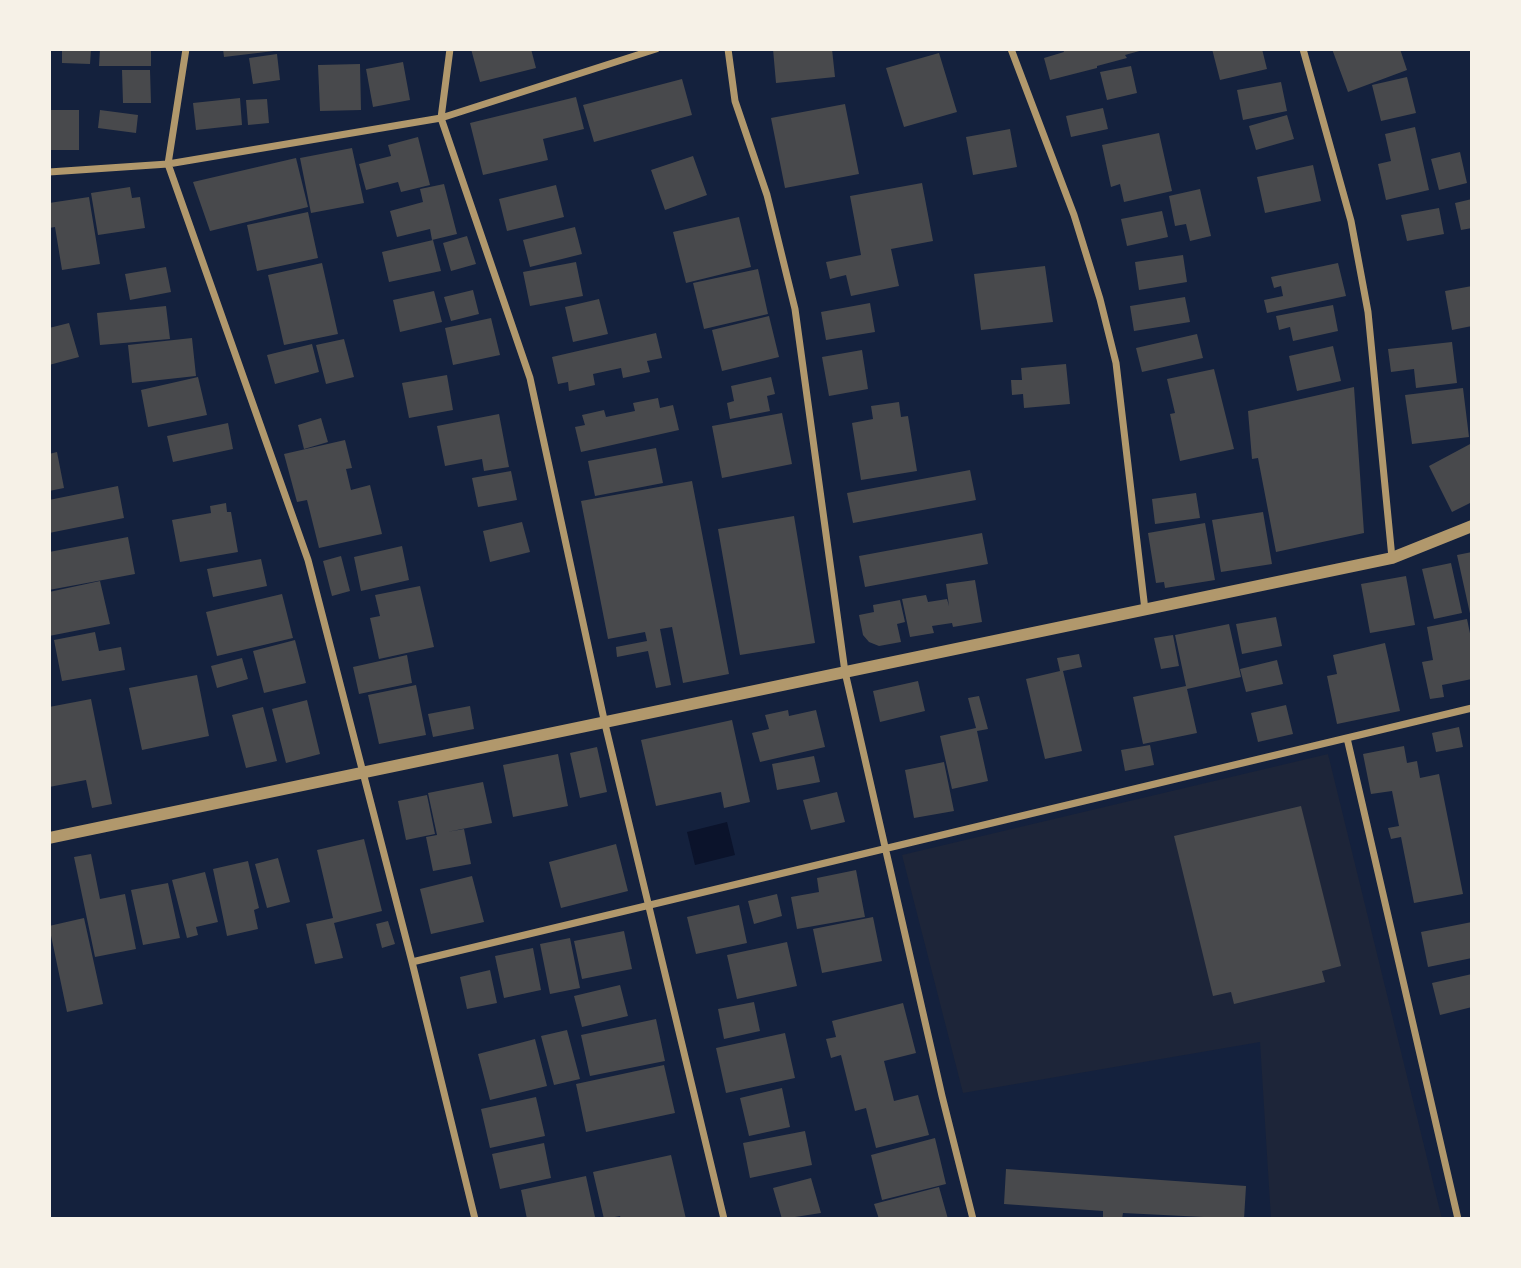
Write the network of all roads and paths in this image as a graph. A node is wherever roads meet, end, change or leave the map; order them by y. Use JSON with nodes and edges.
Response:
{"nodes":[{"id":1,"x":186,"y":49,"type":"edge"},
{"id":2,"x":450,"y":49,"type":"edge"},
{"id":3,"x":656,"y":49,"type":"edge"},
{"id":4,"x":728,"y":49,"type":"edge"},
{"id":5,"x":1011,"y":49,"type":"edge"},
{"id":6,"x":1303,"y":49,"type":"edge"},
{"id":7,"x":441,"y":118,"type":"junction"},
{"id":8,"x":169,"y":164,"type":"junction"},
{"id":9,"x":49,"y":172,"type":"edge"},
{"id":10,"x":1472,"y":526,"type":"edge"},
{"id":11,"x":1392,"y":558,"type":"junction"},
{"id":12,"x":1145,"y":612,"type":"junction"},
{"id":13,"x":845,"y":672,"type":"junction"},
{"id":14,"x":1472,"y":708,"type":"edge"},
{"id":15,"x":605,"y":724,"type":"junction"},
{"id":16,"x":1347,"y":738,"type":"junction"},
{"id":17,"x":361,"y":772,"type":"junction"},
{"id":18,"x":49,"y":838,"type":"edge"},
{"id":19,"x":885,"y":848,"type":"junction"},
{"id":20,"x":651,"y":905,"type":"junction"},
{"id":21,"x":412,"y":962,"type":"junction"},
{"id":22,"x":475,"y":1219,"type":"edge"},
{"id":23,"x":724,"y":1219,"type":"edge"},
{"id":24,"x":973,"y":1219,"type":"edge"},
{"id":25,"x":1458,"y":1219,"type":"edge"}],
"edges":[{"from":1,"to":8,"type":"street"},
{"from":2,"to":7,"type":"street"},
{"from":3,"to":7,"type":"street"},
{"from":4,"to":13,"type":"street"},
{"from":5,"to":12,"type":"street"},
{"from":6,"to":11,"type":"street"},
{"from":7,"to":8,"type":"street"},
{"from":7,"to":15,"type":"street"},
{"from":8,"to":9,"type":"street"},
{"from":8,"to":17,"type":"street"},
{"from":10,"to":11,"type":"street"},
{"from":11,"to":12,"type":"street"},
{"from":12,"to":13,"type":"street"},
{"from":13,"to":15,"type":"street"},
{"from":13,"to":19,"type":"street"},
{"from":14,"to":16,"type":"street"},
{"from":15,"to":17,"type":"street"},
{"from":15,"to":20,"type":"street"},
{"from":16,"to":19,"type":"street"},
{"from":16,"to":25,"type":"street"},
{"from":17,"to":18,"type":"street"},
{"from":17,"to":21,"type":"street"},
{"from":19,"to":20,"type":"street"},
{"from":19,"to":24,"type":"street"},
{"from":20,"to":21,"type":"street"},
{"from":20,"to":23,"type":"street"},
{"from":21,"to":22,"type":"street"}]}
